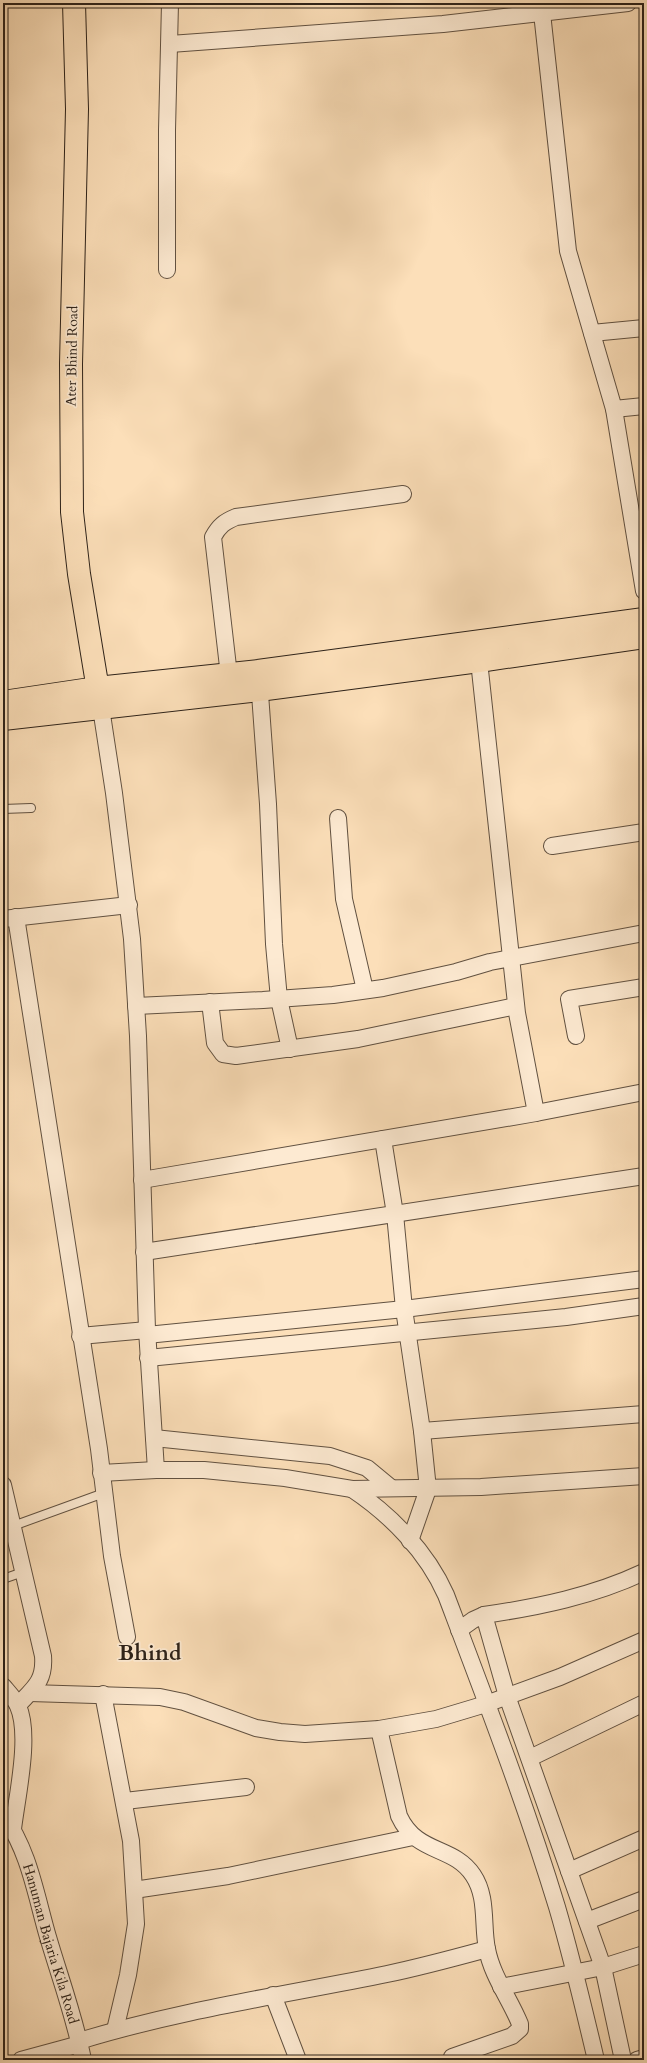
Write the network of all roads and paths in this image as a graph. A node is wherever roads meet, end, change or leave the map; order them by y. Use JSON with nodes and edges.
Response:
{"nodes":[{"id":1,"x":74,"y":3,"type":"edge"},
{"id":2,"x":170,"y":3,"type":"edge"},
{"id":3,"x":628,"y":3,"type":"edge"},
{"id":4,"x":542,"y":13,"type":"junction"},
{"id":5,"x":170,"y":44,"type":"junction"},
{"id":6,"x":167,"y":270,"type":"dead end"},
{"id":7,"x":644,"y":328,"type":"edge"},
{"id":8,"x":592,"y":333,"type":"junction"},
{"id":9,"x":644,"y":406,"type":"edge"},
{"id":10,"x":614,"y":409,"type":"junction"},
{"id":11,"x":403,"y":494,"type":"dead end"},
{"id":12,"x":644,"y":591,"type":"edge"},
{"id":13,"x":644,"y":619,"type":"edge"},
{"id":14,"x":644,"y":637,"type":"edge"},
{"id":15,"x":479,"y":661,"type":"junction"},
{"id":16,"x":259,"y":680,"type":"junction"},
{"id":17,"x":230,"y":684,"type":"junction"},
{"id":18,"x":99,"y":698,"type":"junction"},
{"id":19,"x":3,"y":702,"type":"edge"},
{"id":20,"x":3,"y":719,"type":"edge"},
{"id":21,"x":31,"y":808,"type":"dead end"},
{"id":22,"x":3,"y":809,"type":"edge"},
{"id":23,"x":338,"y":818,"type":"dead end"},
{"id":24,"x":644,"y":832,"type":"edge"},
{"id":25,"x":552,"y":846,"type":"dead end"},
{"id":26,"x":129,"y":905,"type":"junction"},
{"id":27,"x":10,"y":918,"type":"edge"},
{"id":28,"x":644,"y":933,"type":"edge"},
{"id":29,"x":511,"y":958,"type":"junction"},
{"id":30,"x":644,"y":987,"type":"edge"},
{"id":31,"x":365,"y":990,"type":"junction"},
{"id":32,"x":279,"y":999,"type":"junction"},
{"id":33,"x":210,"y":1002,"type":"junction"},
{"id":34,"x":136,"y":1006,"type":"junction"},
{"id":35,"x":516,"y":1006,"type":"junction"},
{"id":36,"x":576,"y":1036,"type":"dead end"},
{"id":37,"x":290,"y":1049,"type":"junction"},
{"id":38,"x":644,"y":1092,"type":"edge"},
{"id":39,"x":536,"y":1113,"type":"junction"},
{"id":40,"x":383,"y":1139,"type":"junction"},
{"id":41,"x":644,"y":1176,"type":"edge"},
{"id":42,"x":142,"y":1180,"type":"junction"},
{"id":43,"x":395,"y":1214,"type":"junction"},
{"id":44,"x":144,"y":1252,"type":"junction"},
{"id":45,"x":644,"y":1278,"type":"edge"},
{"id":46,"x":644,"y":1306,"type":"edge"},
{"id":47,"x":404,"y":1309,"type":"junction"},
{"id":48,"x":147,"y":1332,"type":"junction"},
{"id":49,"x":408,"y":1332,"type":"junction"},
{"id":50,"x":80,"y":1336,"type":"junction"},
{"id":51,"x":148,"y":1358,"type":"junction"},
{"id":52,"x":644,"y":1414,"type":"edge"},
{"id":53,"x":422,"y":1431,"type":"junction"},
{"id":54,"x":155,"y":1453,"type":"junction"},
{"id":55,"x":238,"y":1461,"type":"junction"},
{"id":56,"x":100,"y":1462,"type":"junction"},
{"id":57,"x":644,"y":1476,"type":"edge"},
{"id":58,"x":3,"y":1485,"type":"edge"},
{"id":59,"x":386,"y":1487,"type":"junction"},
{"id":60,"x":428,"y":1488,"type":"junction"},
{"id":61,"x":359,"y":1489,"type":"junction"},
{"id":62,"x":104,"y":1494,"type":"junction"},
{"id":63,"x":13,"y":1526,"type":"junction"},
{"id":64,"x":410,"y":1541,"type":"junction"},
{"id":65,"x":23,"y":1572,"type":"junction"},
{"id":66,"x":644,"y":1572,"type":"edge"},
{"id":67,"x":3,"y":1579,"type":"edge"},
{"id":68,"x":470,"y":1623,"type":"junction"},
{"id":69,"x":127,"y":1636,"type":"dead end"},
{"id":70,"x":644,"y":1640,"type":"edge"},
{"id":71,"x":3,"y":1686,"type":"edge"},
{"id":72,"x":30,"y":1693,"type":"junction"},
{"id":73,"x":104,"y":1694,"type":"junction"},
{"id":74,"x":496,"y":1700,"type":"junction"},
{"id":75,"x":644,"y":1703,"type":"edge"},
{"id":76,"x":18,"y":1705,"type":"junction"},
{"id":77,"x":379,"y":1729,"type":"junction"},
{"id":78,"x":530,"y":1758,"type":"junction"},
{"id":79,"x":246,"y":1787,"type":"dead end"},
{"id":80,"x":530,"y":1796,"type":"junction"},
{"id":81,"x":125,"y":1802,"type":"junction"},
{"id":82,"x":3,"y":1815,"type":"edge"},
{"id":83,"x":13,"y":1829,"type":"junction"},
{"id":84,"x":413,"y":1837,"type":"junction"},
{"id":85,"x":644,"y":1838,"type":"edge"},
{"id":86,"x":570,"y":1871,"type":"junction"},
{"id":87,"x":134,"y":1890,"type":"junction"},
{"id":88,"x":644,"y":1899,"type":"edge"},
{"id":89,"x":588,"y":1921,"type":"junction"},
{"id":90,"x":487,"y":1949,"type":"junction"},
{"id":91,"x":644,"y":1954,"type":"edge"},
{"id":92,"x":588,"y":1969,"type":"junction"},
{"id":93,"x":501,"y":1987,"type":"junction"},
{"id":94,"x":273,"y":1995,"type":"junction"},
{"id":95,"x":115,"y":2030,"type":"junction"},
{"id":96,"x":80,"y":2042,"type":"junction"},
{"id":97,"x":452,"y":2057,"type":"dead end"},
{"id":98,"x":644,"y":2058,"type":"edge"},
{"id":99,"x":21,"y":2060,"type":"edge"},
{"id":100,"x":83,"y":2060,"type":"edge"},
{"id":101,"x":298,"y":2060,"type":"edge"},
{"id":102,"x":596,"y":2060,"type":"edge"},
{"id":103,"x":623,"y":2060,"type":"edge"},
{"id":104,"x":637,"y":2060,"type":"edge"}],
"edges":[{"from":1,"to":18,"type":"highway","name":"Ater Bhind Road"},
{"from":2,"to":5,"type":"street"},
{"from":3,"to":4,"type":"street"},
{"from":4,"to":5,"type":"street"},
{"from":4,"to":8,"type":"street"},
{"from":5,"to":6,"type":"street"},
{"from":7,"to":8,"type":"street"},
{"from":8,"to":10,"type":"street"},
{"from":9,"to":10,"type":"street"},
{"from":10,"to":12,"type":"street"},
{"from":11,"to":17,"type":"street"},
{"from":13,"to":16,"type":"highway"},
{"from":14,"to":15,"type":"highway"},
{"from":15,"to":16,"type":"highway"},
{"from":15,"to":29,"type":"street"},
{"from":16,"to":17,"type":"highway"},
{"from":16,"to":32,"type":"street"},
{"from":17,"to":18,"type":"highway"},
{"from":18,"to":19,"type":"highway"},
{"from":18,"to":20,"type":"highway"},
{"from":18,"to":26,"type":"street"},
{"from":21,"to":22,"type":"lane"},
{"from":23,"to":31,"type":"street"},
{"from":24,"to":25,"type":"street"},
{"from":26,"to":27,"type":"street"},
{"from":26,"to":34,"type":"street"},
{"from":27,"to":50,"type":"street"},
{"from":28,"to":29,"type":"street"},
{"from":29,"to":31,"type":"street"},
{"from":29,"to":35,"type":"street"},
{"from":30,"to":36,"type":"street"},
{"from":31,"to":32,"type":"street"},
{"from":32,"to":33,"type":"street"},
{"from":32,"to":37,"type":"street"},
{"from":33,"to":34,"type":"street"},
{"from":33,"to":37,"type":"street"},
{"from":34,"to":42,"type":"street"},
{"from":35,"to":37,"type":"street"},
{"from":35,"to":39,"type":"street"},
{"from":38,"to":39,"type":"street"},
{"from":39,"to":40,"type":"street"},
{"from":40,"to":42,"type":"street"},
{"from":40,"to":43,"type":"street"},
{"from":41,"to":43,"type":"street"},
{"from":42,"to":44,"type":"street"},
{"from":43,"to":44,"type":"street"},
{"from":43,"to":47,"type":"street"},
{"from":44,"to":48,"type":"street"},
{"from":45,"to":47,"type":"street"},
{"from":46,"to":49,"type":"street"},
{"from":47,"to":48,"type":"street"},
{"from":47,"to":49,"type":"street"},
{"from":48,"to":50,"type":"street"},
{"from":48,"to":51,"type":"street"},
{"from":49,"to":51,"type":"street"},
{"from":49,"to":53,"type":"street"},
{"from":50,"to":56,"type":"street"},
{"from":51,"to":54,"type":"street"},
{"from":52,"to":53,"type":"street"},
{"from":53,"to":60,"type":"street"},
{"from":54,"to":55,"type":"street"},
{"from":54,"to":55,"type":"street"},
{"from":54,"to":56,"type":"street"},
{"from":55,"to":59,"type":"street"},
{"from":55,"to":61,"type":"street"},
{"from":56,"to":62,"type":"street"},
{"from":57,"to":60,"type":"street"},
{"from":58,"to":63,"type":"street"},
{"from":59,"to":60,"type":"street"},
{"from":59,"to":61,"type":"street"},
{"from":60,"to":64,"type":"street"},
{"from":61,"to":64,"type":"street"},
{"from":62,"to":63,"type":"lane"},
{"from":62,"to":69,"type":"street"},
{"from":63,"to":65,"type":"street"},
{"from":64,"to":68,"type":"street"},
{"from":65,"to":67,"type":"lane"},
{"from":65,"to":72,"type":"street"},
{"from":66,"to":68,"type":"street"},
{"from":68,"to":74,"type":"street"},
{"from":68,"to":74,"type":"street"},
{"from":70,"to":74,"type":"street"},
{"from":71,"to":76,"type":"street"},
{"from":72,"to":73,"type":"street"},
{"from":72,"to":76,"type":"street"},
{"from":73,"to":77,"type":"street"},
{"from":73,"to":81,"type":"street"},
{"from":74,"to":77,"type":"street"},
{"from":74,"to":78,"type":"street"},
{"from":74,"to":80,"type":"street"},
{"from":75,"to":78,"type":"street"},
{"from":76,"to":83,"type":"street"},
{"from":77,"to":84,"type":"street"},
{"from":78,"to":80,"type":"street"},
{"from":79,"to":81,"type":"street"},
{"from":80,"to":86,"type":"street"},
{"from":80,"to":92,"type":"street"},
{"from":81,"to":87,"type":"street"},
{"from":82,"to":83,"type":"street"},
{"from":83,"to":96,"type":"street","name":"Hanuman Bajaria Kila Road"},
{"from":84,"to":87,"type":"street"},
{"from":84,"to":90,"type":"street"},
{"from":85,"to":86,"type":"street"},
{"from":86,"to":89,"type":"street"},
{"from":87,"to":95,"type":"street"},
{"from":88,"to":89,"type":"street"},
{"from":89,"to":92,"type":"street"},
{"from":90,"to":93,"type":"street"},
{"from":90,"to":94,"type":"street"},
{"from":91,"to":92,"type":"street"},
{"from":92,"to":93,"type":"street"},
{"from":92,"to":102,"type":"street"},
{"from":92,"to":103,"type":"street"},
{"from":93,"to":97,"type":"street"},
{"from":94,"to":95,"type":"street"},
{"from":94,"to":101,"type":"street"},
{"from":95,"to":96,"type":"street"},
{"from":96,"to":99,"type":"street"},
{"from":96,"to":100,"type":"street","name":"Hanuman Bajaria Kila Road"},
{"from":98,"to":104,"type":"street"}]}
